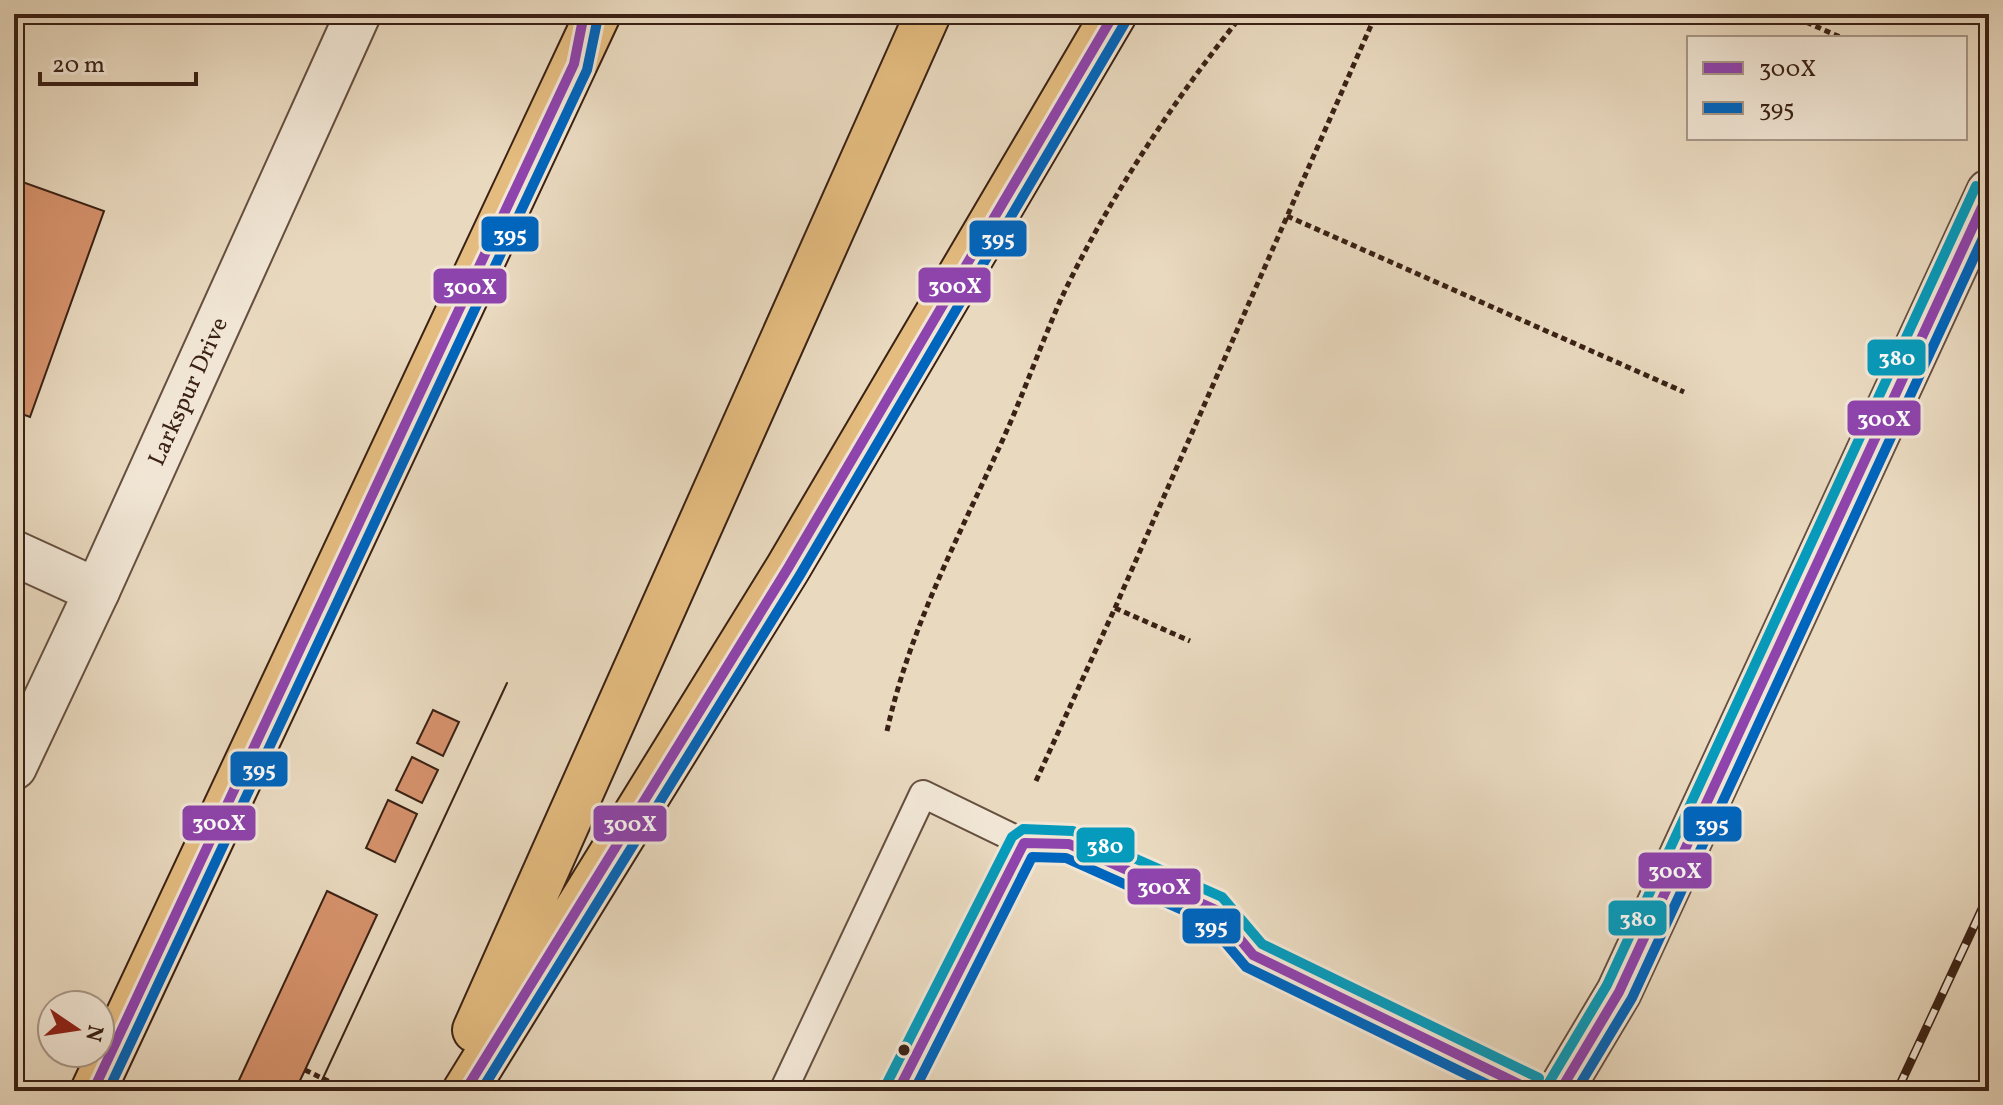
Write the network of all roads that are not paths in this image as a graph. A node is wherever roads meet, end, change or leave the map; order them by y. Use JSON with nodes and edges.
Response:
{"nodes":[{"id":1,"x":358,"y":14,"type":"edge"},
{"id":2,"x":584,"y":14,"type":"edge"},
{"id":3,"x":598,"y":14,"type":"edge"},
{"id":4,"x":928,"y":14,"type":"edge"},
{"id":5,"x":1114,"y":14,"type":"edge"},
{"id":6,"x":574,"y":64,"type":"junction"},
{"id":7,"x":1989,"y":192,"type":"edge"},
{"id":8,"x":14,"y":553,"type":"edge"},
{"id":9,"x":97,"y":591,"type":"junction"},
{"id":10,"x":14,"y":767,"type":"edge"},
{"id":11,"x":1024,"y":843,"type":"junction"},
{"id":12,"x":93,"y":1091,"type":"edge"},
{"id":13,"x":448,"y":1091,"type":"edge"},
{"id":14,"x":465,"y":1091,"type":"edge"},
{"id":15,"x":783,"y":1091,"type":"edge"},
{"id":16,"x":898,"y":1091,"type":"edge"},
{"id":17,"x":1533,"y":1091,"type":"edge"},
{"id":18,"x":1560,"y":1091,"type":"edge"}],
"edges":[{"from":1,"to":9,"type":"street","name":"Larkspur Drive"},
{"from":2,"to":6,"type":"highway"},
{"from":3,"to":6,"type":"highway"},
{"from":4,"to":13,"type":"highway"},
{"from":5,"to":14,"type":"highway"},
{"from":6,"to":12,"type":"highway"},
{"from":7,"to":18,"type":"street"},
{"from":8,"to":9,"type":"street"},
{"from":9,"to":10,"type":"street","name":"Larkspur Drive"},
{"from":11,"to":15,"type":"lane"},
{"from":11,"to":16,"type":"lane"},
{"from":11,"to":17,"type":"lane"}]}
